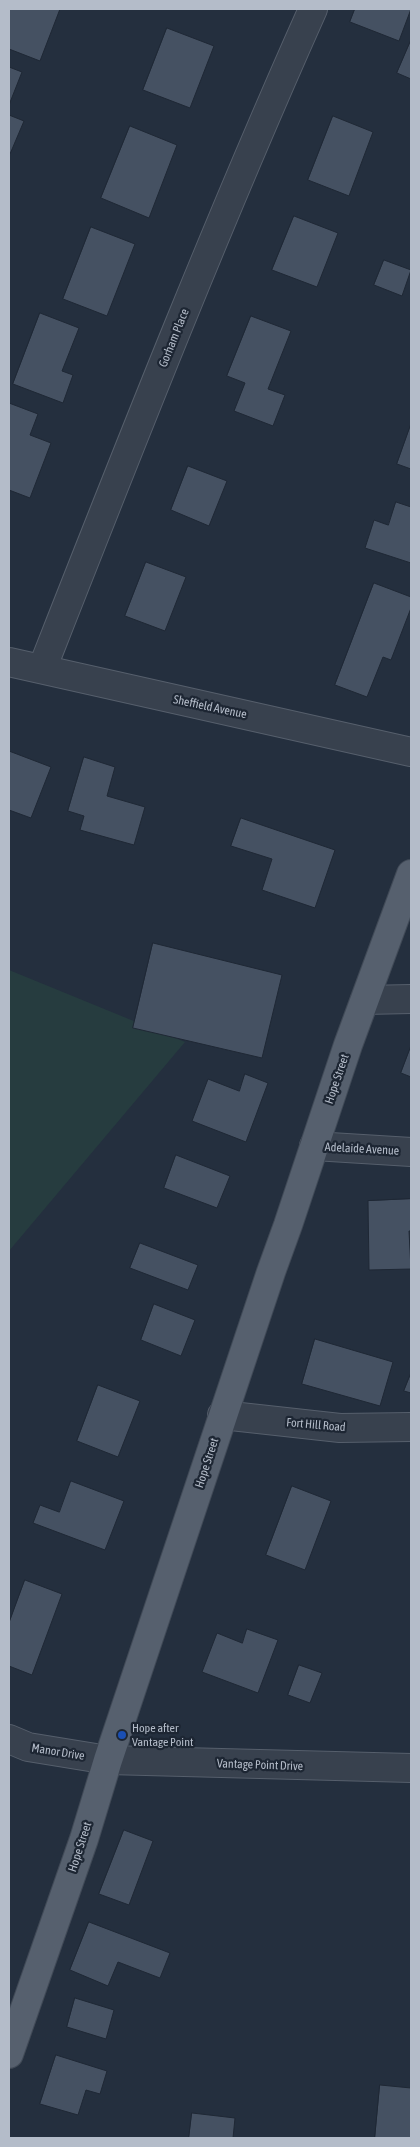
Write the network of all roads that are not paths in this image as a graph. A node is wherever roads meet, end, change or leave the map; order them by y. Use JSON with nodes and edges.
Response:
{"nodes":[{"id":1,"x":314,"y":9,"type":"edge"},
{"id":2,"x":9,"y":662,"type":"edge"},
{"id":3,"x":42,"y":669,"type":"junction"},
{"id":4,"x":411,"y":752,"type":"edge"},
{"id":5,"x":411,"y":874,"type":"edge"},
{"id":6,"x":411,"y":999,"type":"edge"},
{"id":7,"x":365,"y":1000,"type":"junction"},
{"id":8,"x":314,"y":1146,"type":"junction"},
{"id":9,"x":411,"y":1152,"type":"edge"},
{"id":10,"x":222,"y":1415,"type":"junction"},
{"id":11,"x":411,"y":1427,"type":"edge"},
{"id":12,"x":9,"y":1739,"type":"edge"},
{"id":13,"x":108,"y":1760,"type":"junction"},
{"id":14,"x":411,"y":1768,"type":"edge"},
{"id":15,"x":9,"y":2054,"type":"edge"}],
"edges":[{"from":1,"to":3,"type":"street","name":"Gorham Place"},
{"from":2,"to":3,"type":"street","name":"Sheffield Avenue"},
{"from":3,"to":4,"type":"street","name":"Sheffield Avenue"},
{"from":5,"to":7,"type":"main road","name":"Hope Street"},
{"from":6,"to":7,"type":"street"},
{"from":7,"to":8,"type":"main road","name":"Hope Street"},
{"from":8,"to":9,"type":"street","name":"Adelaide Avenue"},
{"from":8,"to":10,"type":"main road","name":"Hope Street"},
{"from":10,"to":11,"type":"street","name":"Fort Hill Road"},
{"from":10,"to":13,"type":"main road","name":"Hope Street"},
{"from":12,"to":13,"type":"street","name":"Manor Drive"},
{"from":13,"to":14,"type":"street","name":"Vantage Point Drive"},
{"from":13,"to":15,"type":"main road","name":"Hope Street"}]}
